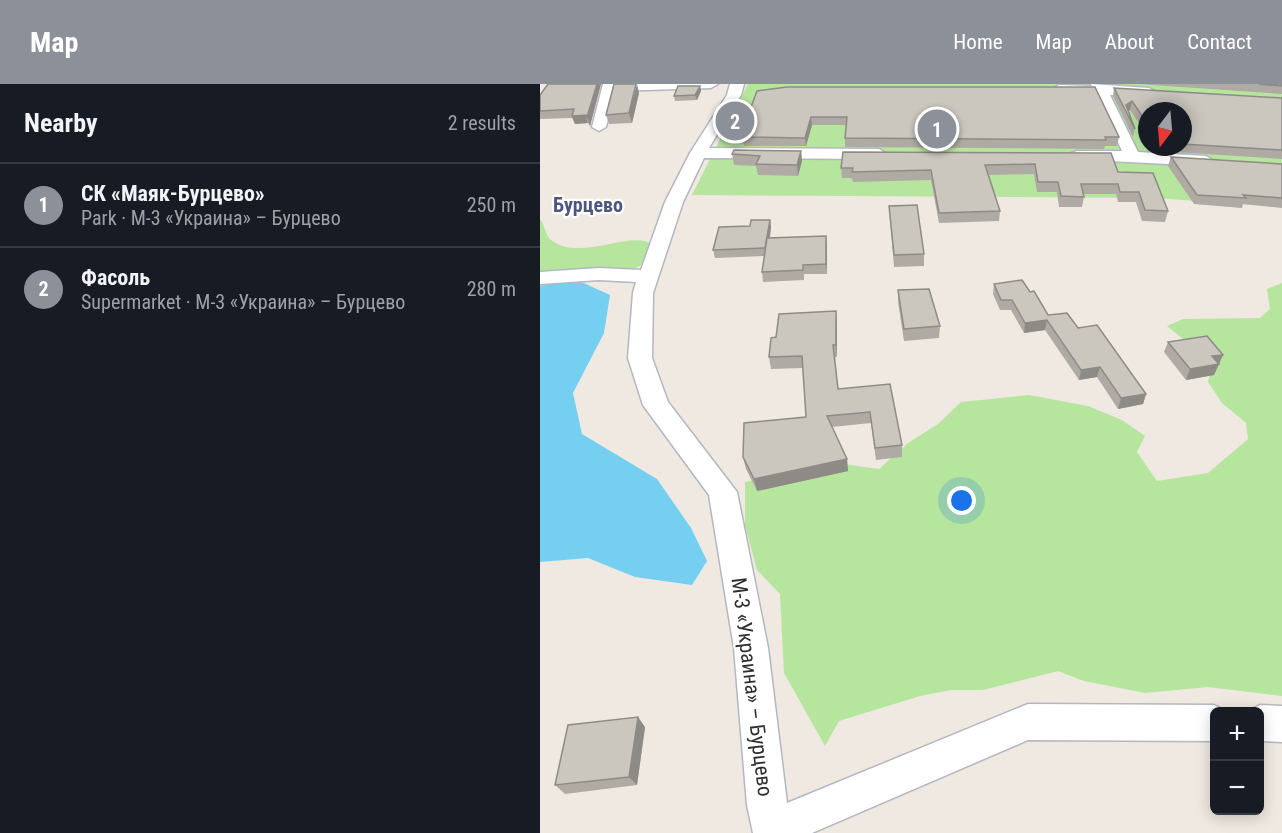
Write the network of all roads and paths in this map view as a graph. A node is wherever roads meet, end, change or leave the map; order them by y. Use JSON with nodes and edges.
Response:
{"nodes":[{"id":1,"x":609,"y":86,"type":"edge"},
{"id":2,"x":1099,"y":86,"type":"edge"},
{"id":3,"x":732,"y":89,"type":"edge"},
{"id":4,"x":1043,"y":89,"type":"edge"},
{"id":5,"x":1168,"y":93,"type":"edge"},
{"id":6,"x":599,"y":127,"type":"dead end"},
{"id":7,"x":698,"y":153,"type":"junction"},
{"id":8,"x":893,"y":154,"type":"edge"},
{"id":9,"x":1060,"y":156,"type":"edge"},
{"id":10,"x":1132,"y":156,"type":"junction"},
{"id":11,"x":1224,"y":162,"type":"edge"},
{"id":12,"x":649,"y":277,"type":"junction"},
{"id":13,"x":540,"y":278,"type":"edge"},
{"id":14,"x":1210,"y":723,"type":"edge"},
{"id":15,"x":1264,"y":723,"type":"edge"},
{"id":16,"x":1282,"y":724,"type":"edge"},
{"id":17,"x":773,"y":831,"type":"edge"}],
"edges":[{"from":1,"to":3,"type":"street"},
{"from":1,"to":6,"type":"street"},
{"from":2,"to":4,"type":"street"},
{"from":2,"to":5,"type":"street"},
{"from":2,"to":10,"type":"street"},
{"from":3,"to":7,"type":"street","name":"М-3 «Украина» – Бурцево"},
{"from":7,"to":8,"type":"street"},
{"from":7,"to":12,"type":"street","name":"М-3 «Украина» – Бурцево"},
{"from":9,"to":10,"type":"street"},
{"from":10,"to":11,"type":"street"},
{"from":12,"to":13,"type":"street"},
{"from":12,"to":17,"type":"street","name":"М-3 «Украина» – Бурцево"},
{"from":14,"to":17,"type":"street"},
{"from":15,"to":16,"type":"street"}]}
